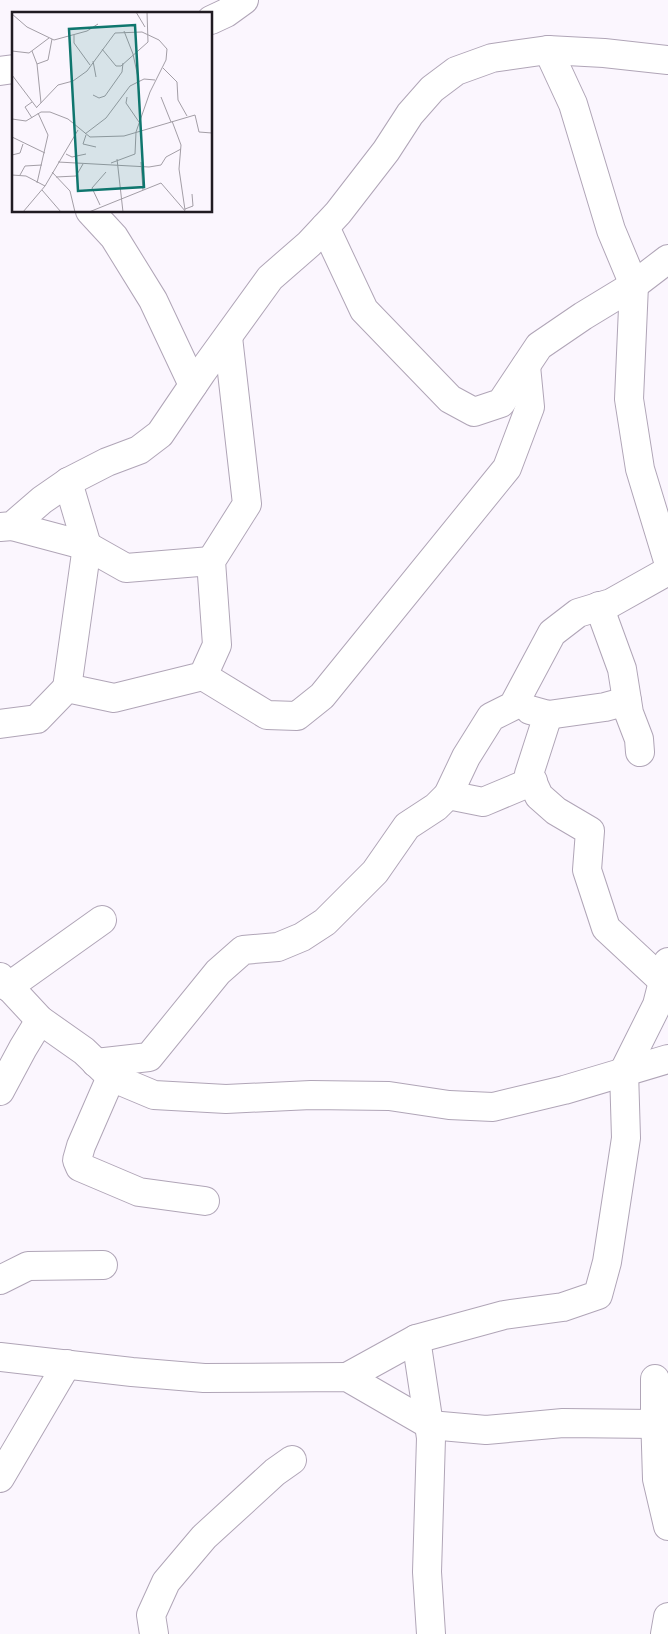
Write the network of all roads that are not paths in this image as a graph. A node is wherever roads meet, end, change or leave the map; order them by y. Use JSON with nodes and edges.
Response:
{"nodes":[{"id":1,"x":244,"y":0,"type":"edge"},
{"id":2,"x":212,"y":20,"type":"edge"},
{"id":3,"x":548,"y":50,"type":"junction"},
{"id":4,"x":668,"y":60,"type":"edge"},
{"id":5,"x":91,"y":212,"type":"edge"},
{"id":6,"x":325,"y":227,"type":"junction"},
{"id":7,"x":668,"y":259,"type":"edge"},
{"id":8,"x":634,"y":285,"type":"junction"},
{"id":9,"x":228,"y":338,"type":"junction"},
{"id":10,"x":526,"y":366,"type":"junction"},
{"id":11,"x":193,"y":385,"type":"junction"},
{"id":12,"x":68,"y":482,"type":"junction"},
{"id":13,"x":6,"y":527,"type":"edge"},
{"id":14,"x":87,"y":546,"type":"junction"},
{"id":15,"x":211,"y":561,"type":"junction"},
{"id":16,"x":668,"y":561,"type":"edge"},
{"id":17,"x":668,"y":571,"type":"edge"},
{"id":18,"x":600,"y":606,"type":"junction"},
{"id":19,"x":203,"y":676,"type":"junction"},
{"id":20,"x":67,"y":688,"type":"junction"},
{"id":21,"x":627,"y":701,"type":"junction"},
{"id":22,"x":513,"y":706,"type":"junction"},
{"id":23,"x":548,"y":715,"type":"junction"},
{"id":24,"x":0,"y":724,"type":"edge"},
{"id":25,"x":640,"y":752,"type":"dead end"},
{"id":26,"x":533,"y":781,"type":"junction"},
{"id":27,"x":448,"y":795,"type":"junction"},
{"id":28,"x":102,"y":920,"type":"dead end"},
{"id":29,"x":666,"y":972,"type":"edge"},
{"id":30,"x":4,"y":982,"type":"edge"},
{"id":31,"x":40,"y":1020,"type":"junction"},
{"id":32,"x":668,"y":1058,"type":"edge"},
{"id":33,"x":104,"y":1070,"type":"junction"},
{"id":34,"x":624,"y":1071,"type":"junction"},
{"id":35,"x":0,"y":1091,"type":"edge"},
{"id":36,"x":205,"y":1200,"type":"dead end"},
{"id":37,"x":103,"y":1265,"type":"dead end"},
{"id":38,"x":0,"y":1280,"type":"edge"},
{"id":39,"x":416,"y":1339,"type":"junction"},
{"id":40,"x":0,"y":1357,"type":"edge"},
{"id":41,"x":67,"y":1364,"type":"junction"},
{"id":42,"x":347,"y":1377,"type":"junction"},
{"id":43,"x":655,"y":1379,"type":"dead end"},
{"id":44,"x":430,"y":1425,"type":"junction"},
{"id":45,"x":662,"y":1425,"type":"edge"},
{"id":46,"x":292,"y":1460,"type":"dead end"},
{"id":47,"x":0,"y":1478,"type":"edge"},
{"id":48,"x":668,"y":1526,"type":"edge"},
{"id":49,"x":668,"y":1617,"type":"edge"},
{"id":50,"x":154,"y":1634,"type":"edge"},
{"id":51,"x":431,"y":1634,"type":"edge"},
{"id":52,"x":666,"y":1634,"type":"edge"}],
"edges":[{"from":1,"to":2,"type":"street"},
{"from":3,"to":4,"type":"street"},
{"from":3,"to":6,"type":"street"},
{"from":3,"to":8,"type":"street"},
{"from":5,"to":11,"type":"street"},
{"from":6,"to":9,"type":"street"},
{"from":6,"to":10,"type":"street"},
{"from":7,"to":8,"type":"street"},
{"from":8,"to":10,"type":"street"},
{"from":8,"to":16,"type":"street"},
{"from":9,"to":11,"type":"street"},
{"from":9,"to":15,"type":"street"},
{"from":10,"to":19,"type":"street"},
{"from":11,"to":12,"type":"street"},
{"from":12,"to":13,"type":"street"},
{"from":12,"to":14,"type":"street"},
{"from":13,"to":14,"type":"street"},
{"from":14,"to":15,"type":"street"},
{"from":14,"to":20,"type":"street"},
{"from":15,"to":19,"type":"street"},
{"from":17,"to":18,"type":"street"},
{"from":18,"to":21,"type":"street"},
{"from":18,"to":22,"type":"street"},
{"from":19,"to":20,"type":"street"},
{"from":20,"to":24,"type":"street"},
{"from":21,"to":23,"type":"street"},
{"from":21,"to":25,"type":"street"},
{"from":22,"to":23,"type":"street"},
{"from":22,"to":27,"type":"street"},
{"from":23,"to":26,"type":"street"},
{"from":26,"to":27,"type":"street"},
{"from":26,"to":29,"type":"street"},
{"from":27,"to":33,"type":"street"},
{"from":28,"to":30,"type":"street"},
{"from":29,"to":34,"type":"street"},
{"from":30,"to":31,"type":"street"},
{"from":31,"to":33,"type":"street"},
{"from":31,"to":35,"type":"street"},
{"from":32,"to":34,"type":"street"},
{"from":33,"to":34,"type":"street"},
{"from":33,"to":36,"type":"street"},
{"from":34,"to":39,"type":"street"},
{"from":37,"to":38,"type":"street"},
{"from":39,"to":42,"type":"street"},
{"from":39,"to":44,"type":"street"},
{"from":40,"to":41,"type":"street"},
{"from":41,"to":42,"type":"street"},
{"from":41,"to":47,"type":"street"},
{"from":42,"to":44,"type":"street"},
{"from":43,"to":45,"type":"street"},
{"from":44,"to":45,"type":"street"},
{"from":44,"to":51,"type":"street"},
{"from":45,"to":48,"type":"street"},
{"from":46,"to":50,"type":"street"},
{"from":49,"to":52,"type":"street"}]}
